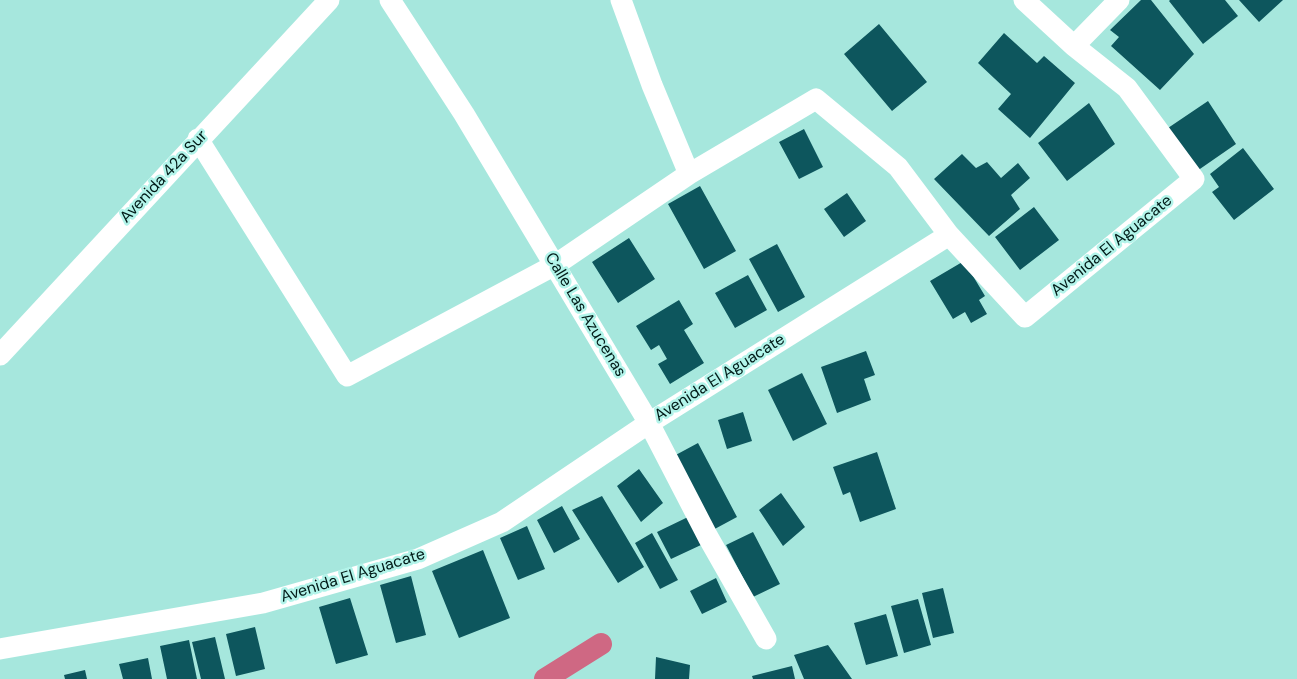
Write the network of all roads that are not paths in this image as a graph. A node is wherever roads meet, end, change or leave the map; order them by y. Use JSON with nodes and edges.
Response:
{"nodes":[{"id":1,"x":329,"y":0,"type":"edge"},
{"id":2,"x":390,"y":0,"type":"edge"},
{"id":3,"x":621,"y":0,"type":"edge"},
{"id":4,"x":1024,"y":0,"type":"edge"},
{"id":5,"x":1120,"y":0,"type":"edge"},
{"id":6,"x":1074,"y":46,"type":"junction"},
{"id":7,"x":198,"y":140,"type":"junction"},
{"id":8,"x":689,"y":174,"type":"junction"},
{"id":9,"x":949,"y":234,"type":"junction"},
{"id":10,"x":555,"y":266,"type":"junction"},
{"id":11,"x":0,"y":355,"type":"edge"},
{"id":12,"x":649,"y":423,"type":"junction"},
{"id":13,"x":766,"y":639,"type":"dead end"},
{"id":14,"x":0,"y":649,"type":"edge"}],
"edges":[{"from":1,"to":7,"type":"street","name":"Avenida 42a Sur"},
{"from":2,"to":10,"type":"street","name":"Calle Las Azucenas"},
{"from":3,"to":8,"type":"street"},
{"from":4,"to":6,"type":"street"},
{"from":5,"to":6,"type":"street"},
{"from":6,"to":9,"type":"street","name":"Avenida El Aguacate"},
{"from":7,"to":10,"type":"street"},
{"from":7,"to":11,"type":"street","name":"Avenida 42a Sur"},
{"from":8,"to":9,"type":"street"},
{"from":8,"to":10,"type":"street"},
{"from":9,"to":12,"type":"street","name":"Avenida El Aguacate"},
{"from":10,"to":12,"type":"street","name":"Calle Las Azucenas"},
{"from":12,"to":13,"type":"street","name":"Calle Las Azucenas"},
{"from":12,"to":14,"type":"street","name":"Avenida El Aguacate"}]}
